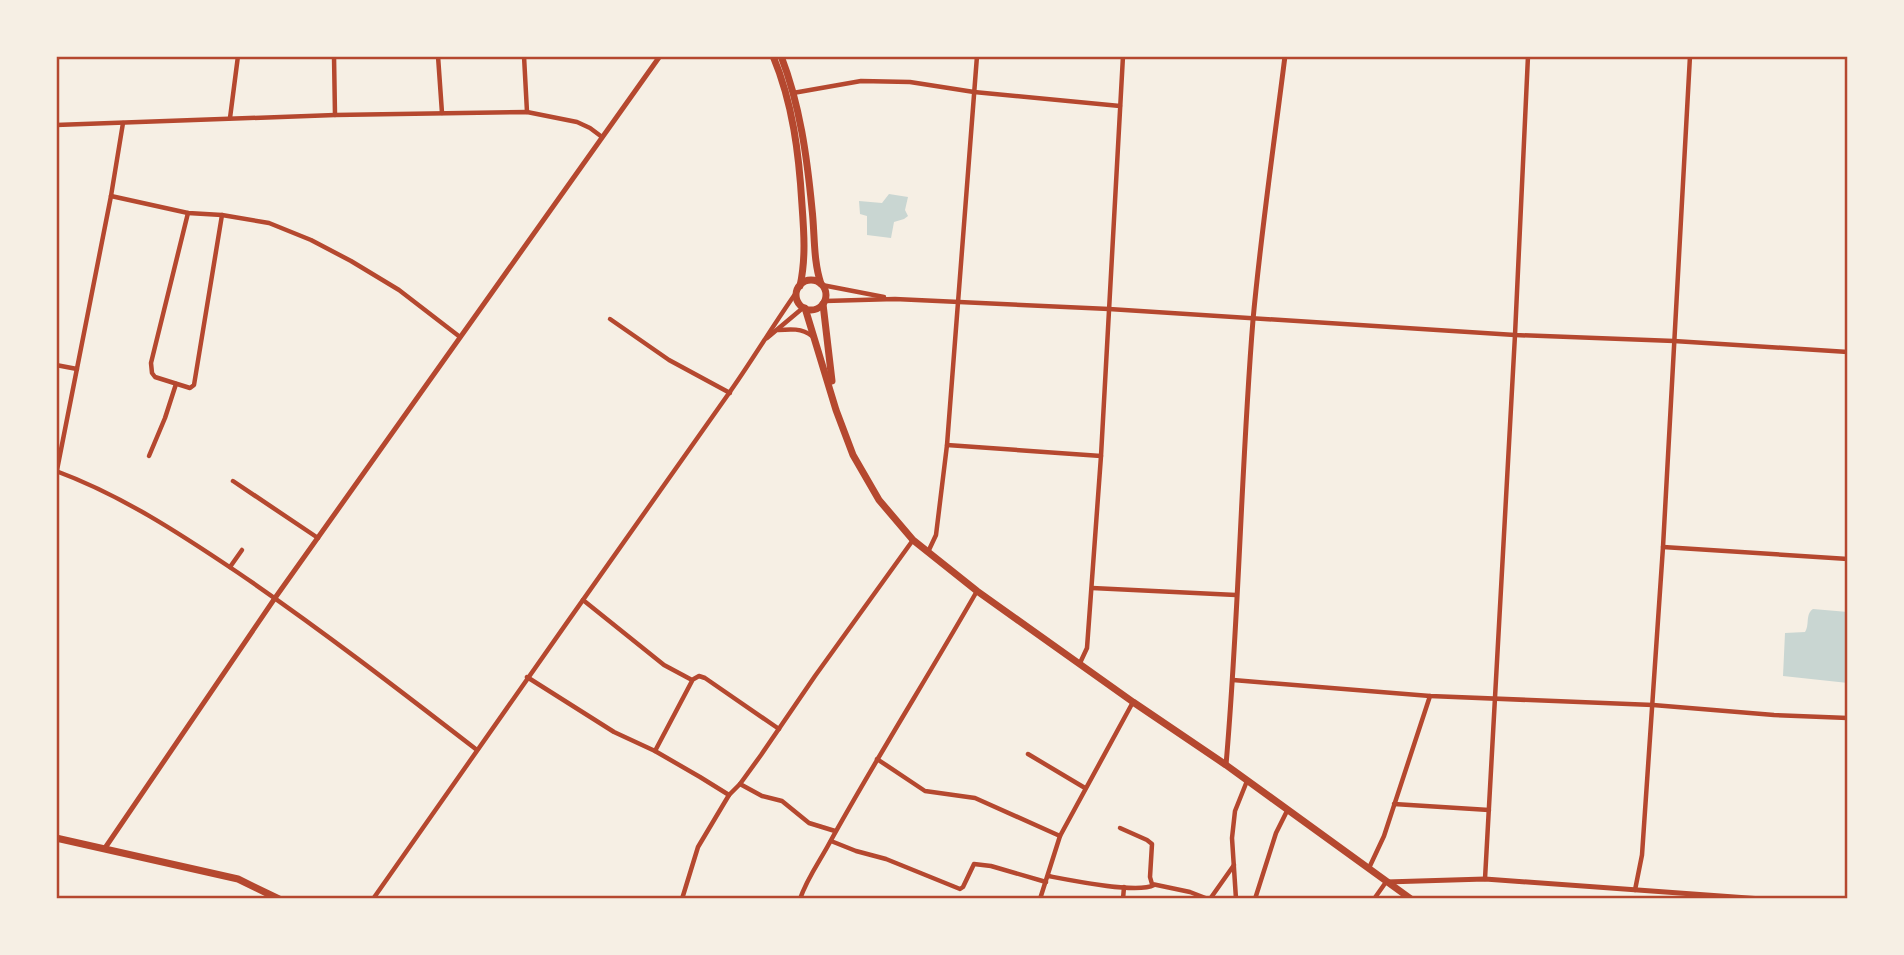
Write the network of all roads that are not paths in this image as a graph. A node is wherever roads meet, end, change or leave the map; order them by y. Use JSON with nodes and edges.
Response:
{"nodes":[{"id":1,"x":238,"y":56,"type":"edge"},
{"id":2,"x":334,"y":56,"type":"edge"},
{"id":3,"x":438,"y":56,"type":"edge"},
{"id":4,"x":524,"y":56,"type":"edge"},
{"id":5,"x":660,"y":56,"type":"edge"},
{"id":6,"x":773,"y":56,"type":"edge"},
{"id":7,"x":780,"y":56,"type":"edge"},
{"id":8,"x":977,"y":56,"type":"edge"},
{"id":9,"x":1123,"y":56,"type":"edge"},
{"id":10,"x":1285,"y":56,"type":"edge"},
{"id":11,"x":1528,"y":56,"type":"edge"},
{"id":12,"x":1690,"y":56,"type":"edge"},
{"id":13,"x":974,"y":92,"type":"junction"},
{"id":14,"x":793,"y":93,"type":"junction"},
{"id":15,"x":1120,"y":106,"type":"junction"},
{"id":16,"x":527,"y":112,"type":"junction"},
{"id":17,"x":442,"y":113,"type":"junction"},
{"id":18,"x":335,"y":115,"type":"junction"},
{"id":19,"x":230,"y":118,"type":"junction"},
{"id":20,"x":123,"y":123,"type":"junction"},
{"id":21,"x":56,"y":125,"type":"edge"},
{"id":22,"x":602,"y":137,"type":"junction"},
{"id":23,"x":111,"y":195,"type":"junction"},
{"id":24,"x":188,"y":213,"type":"junction"},
{"id":25,"x":222,"y":215,"type":"junction"},
{"id":26,"x":822,"y":285,"type":"junction"},
{"id":27,"x":799,"y":288,"type":"junction"},
{"id":28,"x":895,"y":299,"type":"junction"},
{"id":29,"x":824,"y":302,"type":"junction"},
{"id":30,"x":958,"y":302,"type":"junction"},
{"id":31,"x":804,"y":308,"type":"junction"},
{"id":32,"x":1109,"y":309,"type":"junction"},
{"id":33,"x":1254,"y":318,"type":"junction"},
{"id":34,"x":610,"y":319,"type":"dead end"},
{"id":35,"x":777,"y":331,"type":"junction"},
{"id":36,"x":1515,"y":335,"type":"junction"},
{"id":37,"x":460,"y":337,"type":"junction"},
{"id":38,"x":766,"y":339,"type":"junction"},
{"id":39,"x":815,"y":339,"type":"junction"},
{"id":40,"x":1674,"y":341,"type":"junction"},
{"id":41,"x":1848,"y":352,"type":"edge"},
{"id":42,"x":56,"y":365,"type":"edge"},
{"id":43,"x":77,"y":369,"type":"junction"},
{"id":44,"x":176,"y":384,"type":"junction"},
{"id":45,"x":730,"y":393,"type":"junction"},
{"id":46,"x":834,"y":399,"type":"junction"},
{"id":47,"x":947,"y":445,"type":"junction"},
{"id":48,"x":149,"y":456,"type":"dead end"},
{"id":49,"x":1101,"y":456,"type":"junction"},
{"id":50,"x":56,"y":472,"type":"edge"},
{"id":51,"x":233,"y":481,"type":"dead end"},
{"id":52,"x":318,"y":538,"type":"junction"},
{"id":53,"x":913,"y":540,"type":"junction"},
{"id":54,"x":1663,"y":547,"type":"junction"},
{"id":55,"x":242,"y":550,"type":"dead end"},
{"id":56,"x":927,"y":553,"type":"junction"},
{"id":57,"x":1848,"y":559,"type":"edge"},
{"id":58,"x":230,"y":567,"type":"junction"},
{"id":59,"x":1092,"y":588,"type":"junction"},
{"id":60,"x":977,"y":591,"type":"junction"},
{"id":61,"x":1236,"y":595,"type":"junction"},
{"id":62,"x":275,"y":598,"type":"junction"},
{"id":63,"x":583,"y":600,"type":"junction"},
{"id":64,"x":1080,"y":663,"type":"junction"},
{"id":65,"x":527,"y":677,"type":"junction"},
{"id":66,"x":692,"y":680,"type":"junction"},
{"id":67,"x":1233,"y":680,"type":"junction"},
{"id":68,"x":1430,"y":696,"type":"junction"},
{"id":69,"x":1494,"y":699,"type":"junction"},
{"id":70,"x":1133,"y":702,"type":"junction"},
{"id":71,"x":1653,"y":705,"type":"junction"},
{"id":72,"x":1848,"y":718,"type":"edge"},
{"id":73,"x":779,"y":729,"type":"junction"},
{"id":74,"x":477,"y":750,"type":"junction"},
{"id":75,"x":654,"y":751,"type":"junction"},
{"id":76,"x":1028,"y":754,"type":"dead end"},
{"id":77,"x":877,"y":759,"type":"junction"},
{"id":78,"x":1226,"y":765,"type":"junction"},
{"id":79,"x":1247,"y":781,"type":"junction"},
{"id":80,"x":740,"y":784,"type":"junction"},
{"id":81,"x":1085,"y":788,"type":"junction"},
{"id":82,"x":730,"y":795,"type":"junction"},
{"id":83,"x":1394,"y":804,"type":"junction"},
{"id":84,"x":1489,"y":810,"type":"junction"},
{"id":85,"x":1287,"y":811,"type":"junction"},
{"id":86,"x":1120,"y":828,"type":"dead end"},
{"id":87,"x":835,"y":831,"type":"junction"},
{"id":88,"x":1060,"y":836,"type":"junction"},
{"id":89,"x":56,"y":838,"type":"edge"},
{"id":90,"x":831,"y":841,"type":"junction"},
{"id":91,"x":105,"y":848,"type":"junction"},
{"id":92,"x":1234,"y":864,"type":"junction"},
{"id":93,"x":1369,"y":869,"type":"junction"},
{"id":94,"x":1047,"y":879,"type":"junction"},
{"id":95,"x":1485,"y":879,"type":"junction"},
{"id":96,"x":1386,"y":882,"type":"junction"},
{"id":97,"x":1154,"y":885,"type":"junction"},
{"id":98,"x":1124,"y":887,"type":"junction"},
{"id":99,"x":1635,"y":891,"type":"junction"},
{"id":100,"x":279,"y":899,"type":"edge"},
{"id":101,"x":373,"y":899,"type":"edge"},
{"id":102,"x":682,"y":899,"type":"edge"},
{"id":103,"x":800,"y":899,"type":"edge"},
{"id":104,"x":1040,"y":899,"type":"edge"},
{"id":105,"x":1123,"y":899,"type":"edge"},
{"id":106,"x":1209,"y":899,"type":"edge"},
{"id":107,"x":1236,"y":899,"type":"edge"},
{"id":108,"x":1255,"y":899,"type":"edge"},
{"id":109,"x":1374,"y":899,"type":"edge"},
{"id":110,"x":1411,"y":899,"type":"edge"},
{"id":111,"x":1762,"y":899,"type":"edge"}],
"edges":[{"from":1,"to":19,"type":"street"},
{"from":2,"to":18,"type":"street"},
{"from":3,"to":17,"type":"street"},
{"from":4,"to":16,"type":"street"},
{"from":5,"to":22,"type":"street"},
{"from":6,"to":27,"type":"main road"},
{"from":7,"to":14,"type":"main road"},
{"from":8,"to":13,"type":"street"},
{"from":9,"to":15,"type":"street"},
{"from":10,"to":33,"type":"street"},
{"from":11,"to":36,"type":"street"},
{"from":12,"to":40,"type":"street"},
{"from":13,"to":14,"type":"street"},
{"from":13,"to":15,"type":"street"},
{"from":13,"to":30,"type":"street"},
{"from":14,"to":26,"type":"main road"},
{"from":15,"to":32,"type":"street"},
{"from":16,"to":17,"type":"street"},
{"from":16,"to":22,"type":"street"},
{"from":17,"to":18,"type":"street"},
{"from":18,"to":19,"type":"street"},
{"from":19,"to":20,"type":"street"},
{"from":20,"to":21,"type":"street"},
{"from":20,"to":23,"type":"street"},
{"from":22,"to":37,"type":"street"},
{"from":23,"to":24,"type":"street"},
{"from":23,"to":43,"type":"street"},
{"from":24,"to":25,"type":"street"},
{"from":24,"to":44,"type":"street"},
{"from":25,"to":37,"type":"street"},
{"from":25,"to":44,"type":"street"},
{"from":26,"to":27,"type":"main road"},
{"from":26,"to":28,"type":"street"},
{"from":26,"to":29,"type":"main road"},
{"from":27,"to":31,"type":"main road"},
{"from":27,"to":38,"type":"street"},
{"from":28,"to":29,"type":"street"},
{"from":28,"to":30,"type":"street"},
{"from":29,"to":31,"type":"main road"},
{"from":29,"to":46,"type":"main road"},
{"from":30,"to":32,"type":"street"},
{"from":30,"to":47,"type":"street"},
{"from":31,"to":35,"type":"street"},
{"from":31,"to":39,"type":"main road"},
{"from":32,"to":33,"type":"street"},
{"from":32,"to":49,"type":"street"},
{"from":33,"to":36,"type":"street"},
{"from":33,"to":61,"type":"street"},
{"from":34,"to":45,"type":"street"},
{"from":35,"to":38,"type":"street"},
{"from":35,"to":39,"type":"street"},
{"from":36,"to":40,"type":"street"},
{"from":36,"to":69,"type":"street"},
{"from":37,"to":52,"type":"street"},
{"from":38,"to":45,"type":"street"},
{"from":39,"to":46,"type":"main road"},
{"from":40,"to":41,"type":"street"},
{"from":40,"to":54,"type":"street"},
{"from":42,"to":43,"type":"street"},
{"from":43,"to":50,"type":"street"},
{"from":44,"to":48,"type":"street"},
{"from":45,"to":63,"type":"street"},
{"from":46,"to":53,"type":"main road"},
{"from":47,"to":49,"type":"street"},
{"from":47,"to":56,"type":"street"},
{"from":49,"to":59,"type":"street"},
{"from":50,"to":58,"type":"street"},
{"from":51,"to":52,"type":"street"},
{"from":52,"to":62,"type":"street"},
{"from":53,"to":56,"type":"main road"},
{"from":53,"to":73,"type":"street"},
{"from":54,"to":57,"type":"street"},
{"from":54,"to":71,"type":"street"},
{"from":55,"to":58,"type":"street"},
{"from":56,"to":60,"type":"main road"},
{"from":58,"to":62,"type":"street"},
{"from":59,"to":61,"type":"street"},
{"from":59,"to":64,"type":"street"},
{"from":60,"to":64,"type":"main road"},
{"from":60,"to":77,"type":"street"},
{"from":61,"to":67,"type":"street"},
{"from":62,"to":74,"type":"street"},
{"from":62,"to":91,"type":"street"},
{"from":63,"to":65,"type":"street"},
{"from":63,"to":66,"type":"street"},
{"from":64,"to":70,"type":"main road"},
{"from":65,"to":74,"type":"street"},
{"from":65,"to":75,"type":"street"},
{"from":66,"to":73,"type":"street"},
{"from":66,"to":75,"type":"street"},
{"from":67,"to":68,"type":"street"},
{"from":67,"to":78,"type":"street"},
{"from":68,"to":69,"type":"street"},
{"from":68,"to":83,"type":"street"},
{"from":69,"to":71,"type":"street"},
{"from":69,"to":84,"type":"street"},
{"from":70,"to":78,"type":"main road"},
{"from":70,"to":81,"type":"street"},
{"from":71,"to":72,"type":"street"},
{"from":71,"to":99,"type":"street"},
{"from":73,"to":80,"type":"street"},
{"from":74,"to":101,"type":"street"},
{"from":75,"to":82,"type":"street"},
{"from":76,"to":81,"type":"street"},
{"from":77,"to":87,"type":"street"},
{"from":77,"to":88,"type":"street"},
{"from":78,"to":79,"type":"main road"},
{"from":79,"to":85,"type":"main road"},
{"from":79,"to":92,"type":"street"},
{"from":80,"to":82,"type":"street"},
{"from":80,"to":87,"type":"street"},
{"from":81,"to":88,"type":"street"},
{"from":82,"to":102,"type":"street"},
{"from":83,"to":84,"type":"street"},
{"from":83,"to":93,"type":"street"},
{"from":84,"to":95,"type":"street"},
{"from":85,"to":93,"type":"main road"},
{"from":85,"to":108,"type":"street"},
{"from":86,"to":97,"type":"street"},
{"from":87,"to":90,"type":"street"},
{"from":88,"to":94,"type":"street"},
{"from":89,"to":91,"type":"main road"},
{"from":90,"to":94,"type":"street"},
{"from":90,"to":103,"type":"street"},
{"from":91,"to":100,"type":"main road"},
{"from":92,"to":106,"type":"street"},
{"from":92,"to":107,"type":"street"},
{"from":93,"to":96,"type":"main road"},
{"from":94,"to":98,"type":"street"},
{"from":94,"to":104,"type":"street"},
{"from":95,"to":96,"type":"street"},
{"from":95,"to":99,"type":"street"},
{"from":96,"to":109,"type":"street"},
{"from":96,"to":110,"type":"main road"},
{"from":97,"to":98,"type":"street"},
{"from":97,"to":106,"type":"street"},
{"from":98,"to":105,"type":"street"},
{"from":99,"to":111,"type":"street"}]}
